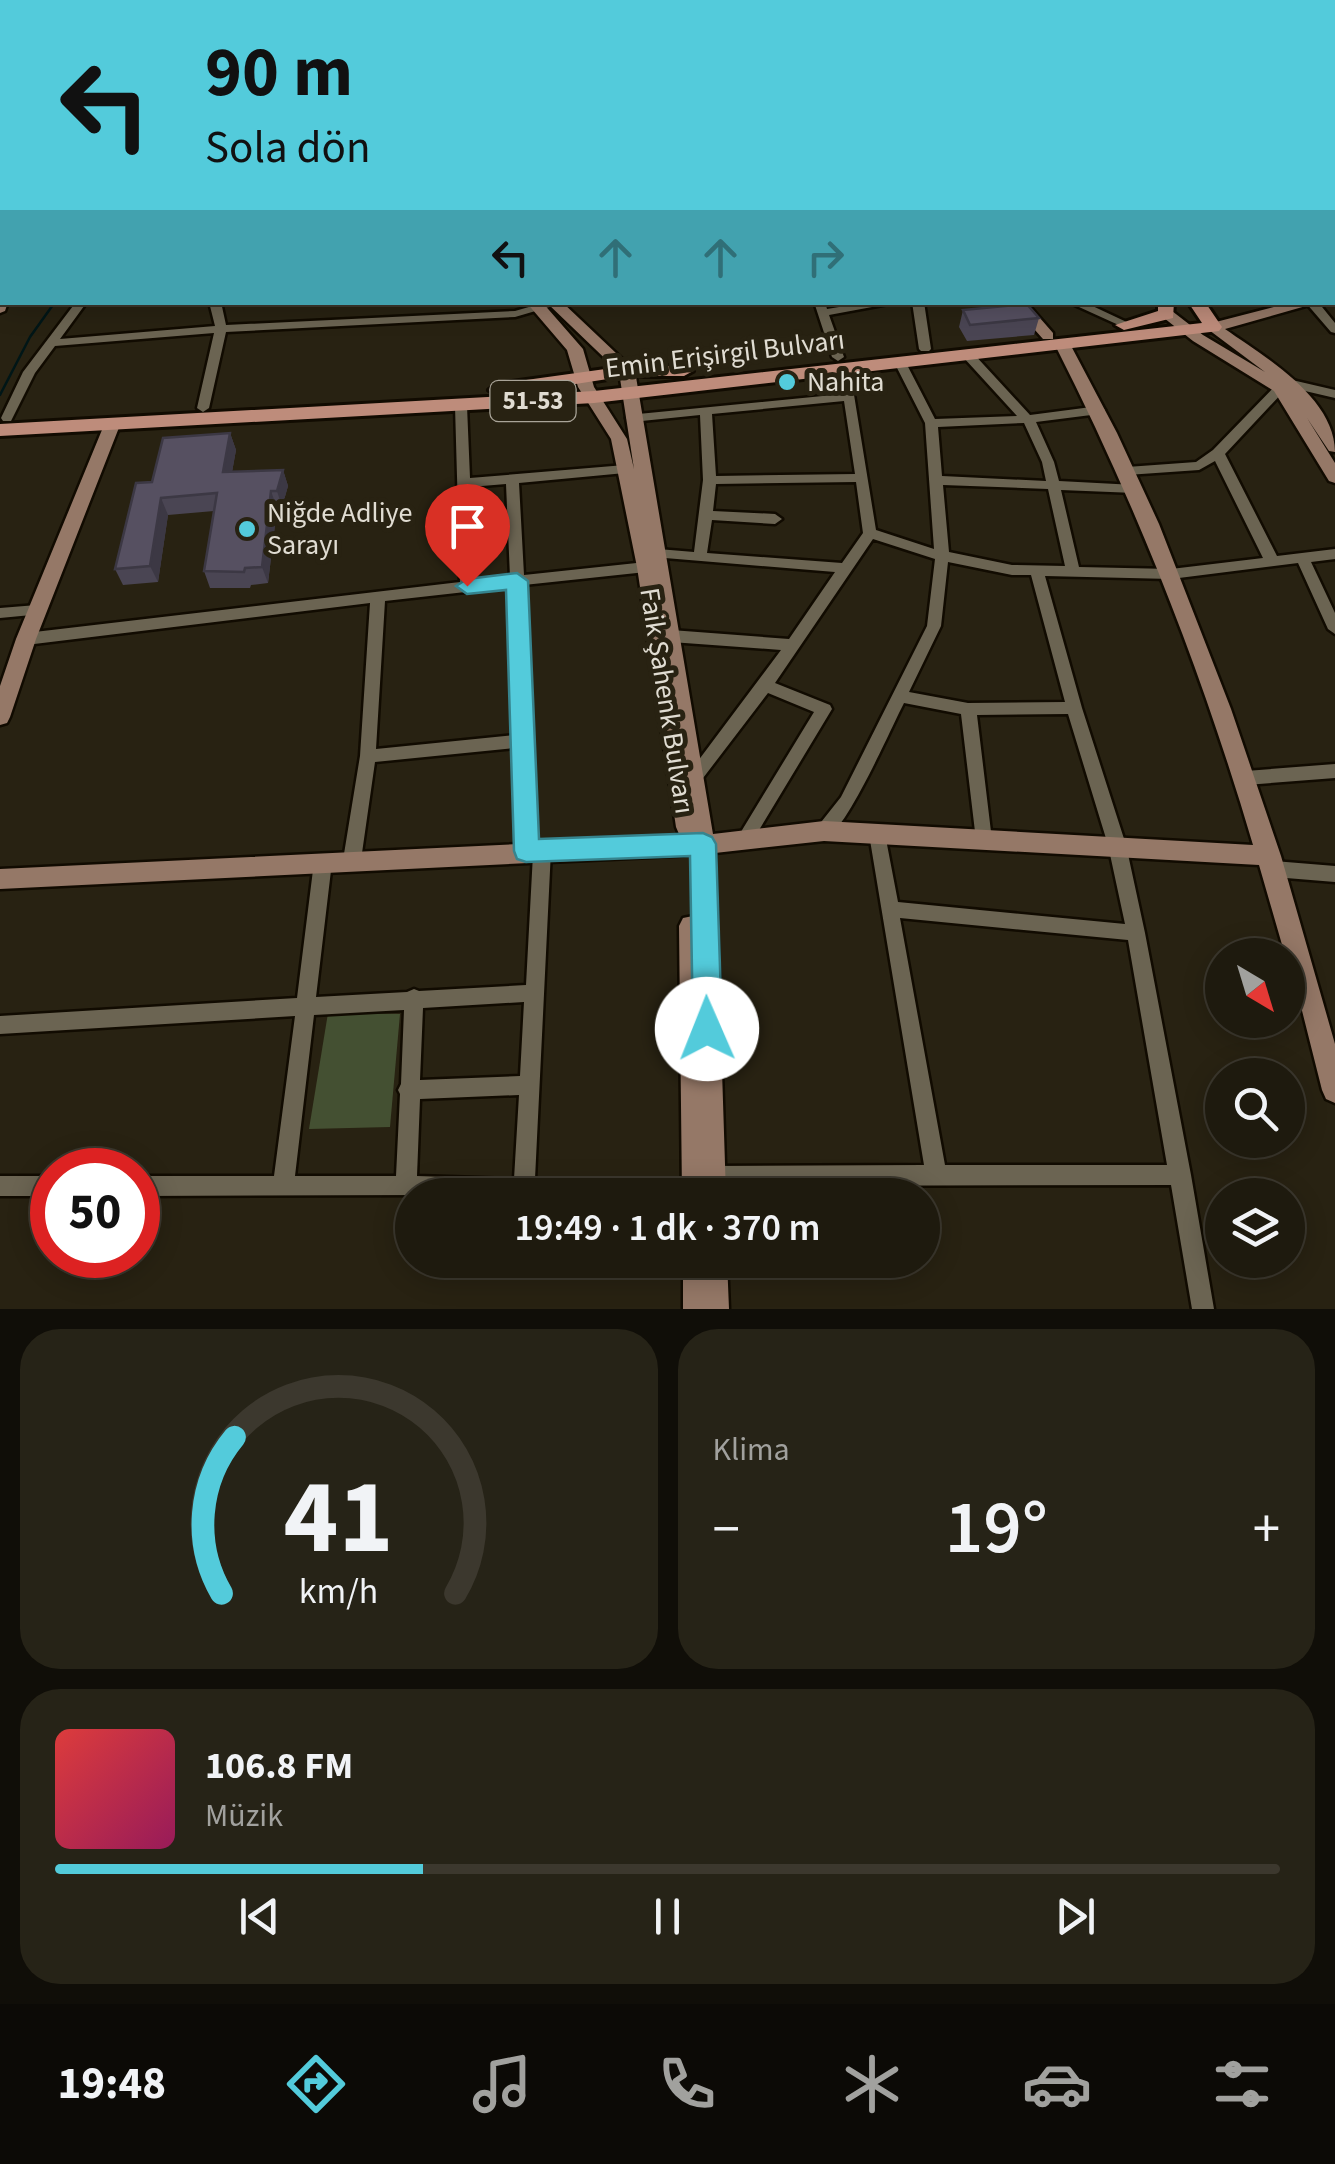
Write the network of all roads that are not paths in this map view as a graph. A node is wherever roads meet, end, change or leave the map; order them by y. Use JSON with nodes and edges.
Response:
{"nodes":[{"id":1,"x":79,"y":305,"type":"edge"},
{"id":2,"x":216,"y":305,"type":"edge"},
{"id":3,"x":380,"y":305,"type":"edge"},
{"id":4,"x":545,"y":305,"type":"edge"},
{"id":5,"x":549,"y":305,"type":"edge"},
{"id":6,"x":549,"y":305,"type":"edge"},
{"id":7,"x":858,"y":305,"type":"edge"},
{"id":8,"x":918,"y":305,"type":"edge"},
{"id":9,"x":1020,"y":305,"type":"edge"},
{"id":10,"x":1080,"y":305,"type":"edge"},
{"id":11,"x":1314,"y":305,"type":"edge"},
{"id":12,"x":1283,"y":306,"type":"edge"},
{"id":13,"x":821,"y":308,"type":"edge"},
{"id":14,"x":1167,"y":308,"type":"edge"},
{"id":15,"x":1204,"y":314,"type":"edge"},
{"id":16,"x":381,"y":321,"type":"junction"},
{"id":17,"x":1127,"y":325,"type":"junction"},
{"id":18,"x":221,"y":329,"type":"junction"},
{"id":19,"x":1187,"y":330,"type":"junction"},
{"id":20,"x":1335,"y":330,"type":"edge"},
{"id":21,"x":1055,"y":340,"type":"junction"},
{"id":22,"x":48,"y":342,"type":"junction"},
{"id":23,"x":925,"y":349,"type":"junction"},
{"id":24,"x":968,"y":355,"type":"junction"},
{"id":25,"x":841,"y":362,"type":"junction"},
{"id":26,"x":900,"y":362,"type":"junction"},
{"id":27,"x":628,"y":382,"type":"junction"},
{"id":28,"x":1286,"y":386,"type":"junction"},
{"id":29,"x":589,"y":387,"type":"junction"},
{"id":30,"x":1335,"y":396,"type":"edge"},
{"id":31,"x":850,"y":397,"type":"junction"},
{"id":32,"x":462,"y":406,"type":"junction"},
{"id":33,"x":203,"y":408,"type":"junction"},
{"id":34,"x":1099,"y":410,"type":"junction"},
{"id":35,"x":706,"y":411,"type":"junction"},
{"id":36,"x":1317,"y":417,"type":"junction"},
{"id":37,"x":632,"y":418,"type":"junction"},
{"id":38,"x":1028,"y":419,"type":"junction"},
{"id":39,"x":930,"y":423,"type":"junction"},
{"id":40,"x":2,"y":424,"type":"edge"},
{"id":41,"x":112,"y":425,"type":"junction"},
{"id":42,"x":1333,"y":442,"type":"edge"},
{"id":43,"x":1218,"y":453,"type":"junction"},
{"id":44,"x":625,"y":470,"type":"junction"},
{"id":45,"x":1335,"y":477,"type":"edge"},
{"id":46,"x":862,"y":478,"type":"junction"},
{"id":47,"x":512,"y":479,"type":"junction"},
{"id":48,"x":710,"y":480,"type":"junction"},
{"id":49,"x":936,"y":480,"type":"junction"},
{"id":50,"x":1131,"y":480,"type":"junction"},
{"id":51,"x":464,"y":483,"type":"junction"},
{"id":52,"x":1053,"y":485,"type":"junction"},
{"id":53,"x":706,"y":515,"type":"junction"},
{"id":54,"x":775,"y":519,"type":"dead end"},
{"id":55,"x":870,"y":533,"type":"junction"},
{"id":56,"x":1335,"y":554,"type":"edge"},
{"id":57,"x":942,"y":556,"type":"junction"},
{"id":58,"x":700,"y":558,"type":"junction"},
{"id":59,"x":1302,"y":558,"type":"junction"},
{"id":60,"x":652,"y":560,"type":"junction"},
{"id":61,"x":1272,"y":561,"type":"junction"},
{"id":62,"x":844,"y":568,"type":"junction"},
{"id":63,"x":1037,"y":570,"type":"junction"},
{"id":64,"x":1074,"y":572,"type":"junction"},
{"id":65,"x":1171,"y":574,"type":"junction"},
{"id":66,"x":517,"y":581,"type":"junction"},
{"id":67,"x":467,"y":586,"type":"junction"},
{"id":68,"x":378,"y":597,"type":"junction"},
{"id":69,"x":37,"y":610,"type":"junction"},
{"id":70,"x":0,"y":612,"type":"edge"},
{"id":71,"x":1335,"y":630,"type":"edge"},
{"id":72,"x":671,"y":636,"type":"junction"},
{"id":73,"x":26,"y":639,"type":"junction"},
{"id":74,"x":792,"y":645,"type":"junction"},
{"id":75,"x":765,"y":685,"type":"junction"},
{"id":76,"x":900,"y":696,"type":"junction"},
{"id":77,"x":1074,"y":708,"type":"junction"},
{"id":78,"x":968,"y":709,"type":"junction"},
{"id":79,"x":0,"y":718,"type":"edge"},
{"id":80,"x":522,"y":741,"type":"junction"},
{"id":81,"x":368,"y":756,"type":"junction"},
{"id":82,"x":1335,"y":771,"type":"edge"},
{"id":83,"x":694,"y":777,"type":"junction"},
{"id":84,"x":1246,"y":778,"type":"junction"},
{"id":85,"x":824,"y":831,"type":"junction"},
{"id":86,"x":877,"y":834,"type":"junction"},
{"id":87,"x":744,"y":840,"type":"junction"},
{"id":88,"x":984,"y":840,"type":"junction"},
{"id":89,"x":696,"y":844,"type":"junction"},
{"id":90,"x":1117,"y":845,"type":"junction"},
{"id":91,"x":534,"y":851,"type":"junction"},
{"id":92,"x":352,"y":860,"type":"junction"},
{"id":93,"x":323,"y":862,"type":"junction"},
{"id":94,"x":1272,"y":863,"type":"junction"},
{"id":95,"x":1335,"y":874,"type":"edge"},
{"id":96,"x":0,"y":879,"type":"edge"},
{"id":97,"x":890,"y":909,"type":"junction"},
{"id":98,"x":1136,"y":933,"type":"junction"},
{"id":99,"x":535,"y":993,"type":"junction"},
{"id":100,"x":414,"y":998,"type":"junction"},
{"id":101,"x":308,"y":1005,"type":"junction"},
{"id":102,"x":0,"y":1025,"type":"edge"},
{"id":103,"x":530,"y":1086,"type":"junction"},
{"id":104,"x":408,"y":1090,"type":"junction"},
{"id":105,"x":1335,"y":1090,"type":"edge"},
{"id":106,"x":936,"y":1175,"type":"junction"},
{"id":107,"x":1181,"y":1175,"type":"junction"},
{"id":108,"x":406,"y":1178,"type":"edge"},
{"id":109,"x":524,"y":1178,"type":"edge"},
{"id":110,"x":704,"y":1178,"type":"edge"},
{"id":111,"x":890,"y":1178,"type":"edge"},
{"id":112,"x":0,"y":1186,"type":"edge"},
{"id":113,"x":30,"y":1186,"type":"edge"},
{"id":114,"x":160,"y":1186,"type":"edge"},
{"id":115,"x":395,"y":1186,"type":"edge"},
{"id":116,"x":282,"y":1187,"type":"junction"},
{"id":117,"x":697,"y":1278,"type":"edge"},
{"id":118,"x":713,"y":1278,"type":"edge"},
{"id":119,"x":698,"y":1309,"type":"edge"},
{"id":120,"x":714,"y":1309,"type":"edge"},
{"id":121,"x":1203,"y":1309,"type":"edge"}],
"edges":[{"from":1,"to":22,"type":"street"},
{"from":2,"to":18,"type":"street"},
{"from":3,"to":16,"type":"street"},
{"from":4,"to":16,"type":"street"},
{"from":5,"to":27,"type":"main road"},
{"from":6,"to":29,"type":"main road","name":"Faik Şahenk Bulvarı"},
{"from":7,"to":13,"type":"street"},
{"from":8,"to":23,"type":"street"},
{"from":9,"to":21,"type":"main road"},
{"from":10,"to":17,"type":"street"},
{"from":11,"to":20,"type":"street"},
{"from":12,"to":15,"type":"main road"},
{"from":13,"to":25,"type":"street"},
{"from":14,"to":15,"type":"main road"},
{"from":14,"to":17,"type":"main road","name":"Emin Erişirgil Bulvarı","number":"51-53"},
{"from":14,"to":19,"type":"main road"},
{"from":15,"to":19,"type":"main road","name":"Emin Erişirgil Bulvarı","number":"51-53"},
{"from":15,"to":28,"type":"main road"},
{"from":16,"to":18,"type":"street"},
{"from":17,"to":21,"type":"main road","name":"Emin Erişirgil Bulvarı","number":"51-53"},
{"from":18,"to":22,"type":"street"},
{"from":18,"to":33,"type":"street"},
{"from":19,"to":21,"type":"main road","name":"Emin Erişirgil Bulvarı","number":"51-53"},
{"from":19,"to":28,"type":"main road"},
{"from":21,"to":23,"type":"main road","name":"Emin Erişirgil Bulvarı","number":"51-53"},
{"from":21,"to":24,"type":"main road","name":"Emin Erişirgil Bulvarı","number":"51-53"},
{"from":21,"to":34,"type":"main road"},
{"from":22,"to":40,"type":"street"},
{"from":23,"to":25,"type":"main road","name":"Emin Erişirgil Bulvarı","number":"51-53"},
{"from":24,"to":26,"type":"main road","name":"Emin Erişirgil Bulvarı","number":"51-53"},
{"from":24,"to":38,"type":"street"},
{"from":25,"to":26,"type":"main road","name":"Emin Erişirgil Bulvarı","number":"51-53"},
{"from":25,"to":27,"type":"main road","name":"Emin Erişirgil Bulvarı","number":"51-53"},
{"from":25,"to":31,"type":"street"},
{"from":26,"to":39,"type":"street"},
{"from":27,"to":29,"type":"main road","name":"Emin Erişirgil Bulvarı","number":"51-53"},
{"from":27,"to":37,"type":"main road","name":"Faik Şahenk Bulvarı"},
{"from":28,"to":30,"type":"street"},
{"from":28,"to":36,"type":"main road"},
{"from":28,"to":43,"type":"street"},
{"from":28,"to":45,"type":"main road"},
{"from":29,"to":32,"type":"main road","name":"Emin Erişirgil Bulvarı","number":"51-53"},
{"from":29,"to":33,"type":"main road","name":"Emin Erişirgil Bulvarı","number":"51-53"},
{"from":29,"to":44,"type":"main road","name":"Faik Şahenk Bulvarı"},
{"from":30,"to":36,"type":"street"},
{"from":31,"to":35,"type":"street"},
{"from":31,"to":46,"type":"street"},
{"from":32,"to":41,"type":"main road","name":"Emin Erişirgil Bulvarı","number":"51-53"},
{"from":32,"to":51,"type":"street"},
{"from":33,"to":40,"type":"main road","name":"Emin Erişirgil Bulvarı","number":"51-53"},
{"from":34,"to":38,"type":"street"},
{"from":34,"to":50,"type":"main road"},
{"from":35,"to":37,"type":"street"},
{"from":35,"to":48,"type":"street"},
{"from":36,"to":42,"type":"main road"},
{"from":37,"to":60,"type":"main road","name":"Faik Şahenk Bulvarı"},
{"from":38,"to":39,"type":"street"},
{"from":38,"to":52,"type":"street"},
{"from":39,"to":49,"type":"street"},
{"from":40,"to":41,"type":"main road","name":"Emin Erişirgil Bulvarı","number":"51-53"},
{"from":41,"to":69,"type":"main road"},
{"from":43,"to":50,"type":"street"},
{"from":43,"to":61,"type":"street"},
{"from":44,"to":47,"type":"street"},
{"from":44,"to":60,"type":"main road","name":"Faik Şahenk Bulvarı"},
{"from":46,"to":48,"type":"street"},
{"from":46,"to":55,"type":"street"},
{"from":47,"to":51,"type":"street"},
{"from":47,"to":66,"type":"street"},
{"from":48,"to":53,"type":"street"},
{"from":49,"to":52,"type":"street"},
{"from":49,"to":57,"type":"street"},
{"from":50,"to":52,"type":"street"},
{"from":50,"to":65,"type":"main road"},
{"from":51,"to":67,"type":"street"},
{"from":52,"to":64,"type":"street"},
{"from":53,"to":54,"type":"street"},
{"from":53,"to":58,"type":"street"},
{"from":55,"to":57,"type":"street"},
{"from":55,"to":62,"type":"street"},
{"from":56,"to":59,"type":"street"},
{"from":57,"to":63,"type":"street"},
{"from":57,"to":76,"type":"street"},
{"from":58,"to":60,"type":"street"},
{"from":58,"to":62,"type":"street"},
{"from":59,"to":61,"type":"street"},
{"from":59,"to":71,"type":"street"},
{"from":60,"to":66,"type":"street"},
{"from":60,"to":72,"type":"main road","name":"Faik Şahenk Bulvarı"},
{"from":60,"to":89,"type":"main road","name":"Faik Şahenk Bulvarı"},
{"from":61,"to":65,"type":"street"},
{"from":62,"to":74,"type":"street"},
{"from":63,"to":64,"type":"street"},
{"from":63,"to":77,"type":"street"},
{"from":64,"to":65,"type":"street"},
{"from":65,"to":84,"type":"main road"},
{"from":66,"to":67,"type":"street"},
{"from":66,"to":80,"type":"street"},
{"from":67,"to":68,"type":"street"},
{"from":68,"to":73,"type":"street"},
{"from":68,"to":81,"type":"street"},
{"from":69,"to":70,"type":"street"},
{"from":69,"to":73,"type":"main road"},
{"from":72,"to":74,"type":"street"},
{"from":72,"to":83,"type":"main road","name":"Faik Şahenk Bulvarı"},
{"from":73,"to":79,"type":"main road"},
{"from":74,"to":75,"type":"street"},
{"from":75,"to":83,"type":"street"},
{"from":75,"to":87,"type":"street"},
{"from":76,"to":78,"type":"street"},
{"from":76,"to":85,"type":"street"},
{"from":77,"to":78,"type":"street"},
{"from":77,"to":90,"type":"street"},
{"from":78,"to":88,"type":"street"},
{"from":80,"to":81,"type":"street"},
{"from":80,"to":91,"type":"street"},
{"from":81,"to":92,"type":"street"},
{"from":82,"to":84,"type":"street"},
{"from":83,"to":89,"type":"main road","name":"Faik Şahenk Bulvarı"},
{"from":84,"to":94,"type":"main road"},
{"from":85,"to":86,"type":"main road"},
{"from":85,"to":87,"type":"main road"},
{"from":86,"to":88,"type":"main road"},
{"from":86,"to":97,"type":"street"},
{"from":87,"to":89,"type":"main road"},
{"from":88,"to":90,"type":"main road"},
{"from":89,"to":91,"type":"main road"},
{"from":89,"to":110,"type":"main road","name":"Faik Şahenk Bulvarı"},
{"from":90,"to":94,"type":"main road"},
{"from":90,"to":98,"type":"street"},
{"from":91,"to":92,"type":"main road"},
{"from":91,"to":99,"type":"street"},
{"from":92,"to":93,"type":"main road"},
{"from":93,"to":96,"type":"main road"},
{"from":93,"to":101,"type":"street"},
{"from":94,"to":95,"type":"street"},
{"from":94,"to":105,"type":"main road"},
{"from":97,"to":98,"type":"street"},
{"from":97,"to":106,"type":"street"},
{"from":98,"to":107,"type":"street"},
{"from":99,"to":100,"type":"street"},
{"from":99,"to":103,"type":"street"},
{"from":100,"to":101,"type":"street"},
{"from":100,"to":104,"type":"street"},
{"from":101,"to":102,"type":"street"},
{"from":101,"to":116,"type":"street"},
{"from":103,"to":104,"type":"street"},
{"from":103,"to":109,"type":"street"},
{"from":104,"to":108,"type":"street"},
{"from":106,"to":107,"type":"street"},
{"from":106,"to":111,"type":"street"},
{"from":107,"to":121,"type":"street"},
{"from":112,"to":113,"type":"street"},
{"from":114,"to":116,"type":"street"},
{"from":115,"to":116,"type":"street"},
{"from":117,"to":119,"type":"main road"},
{"from":118,"to":120,"type":"main road"}]}
